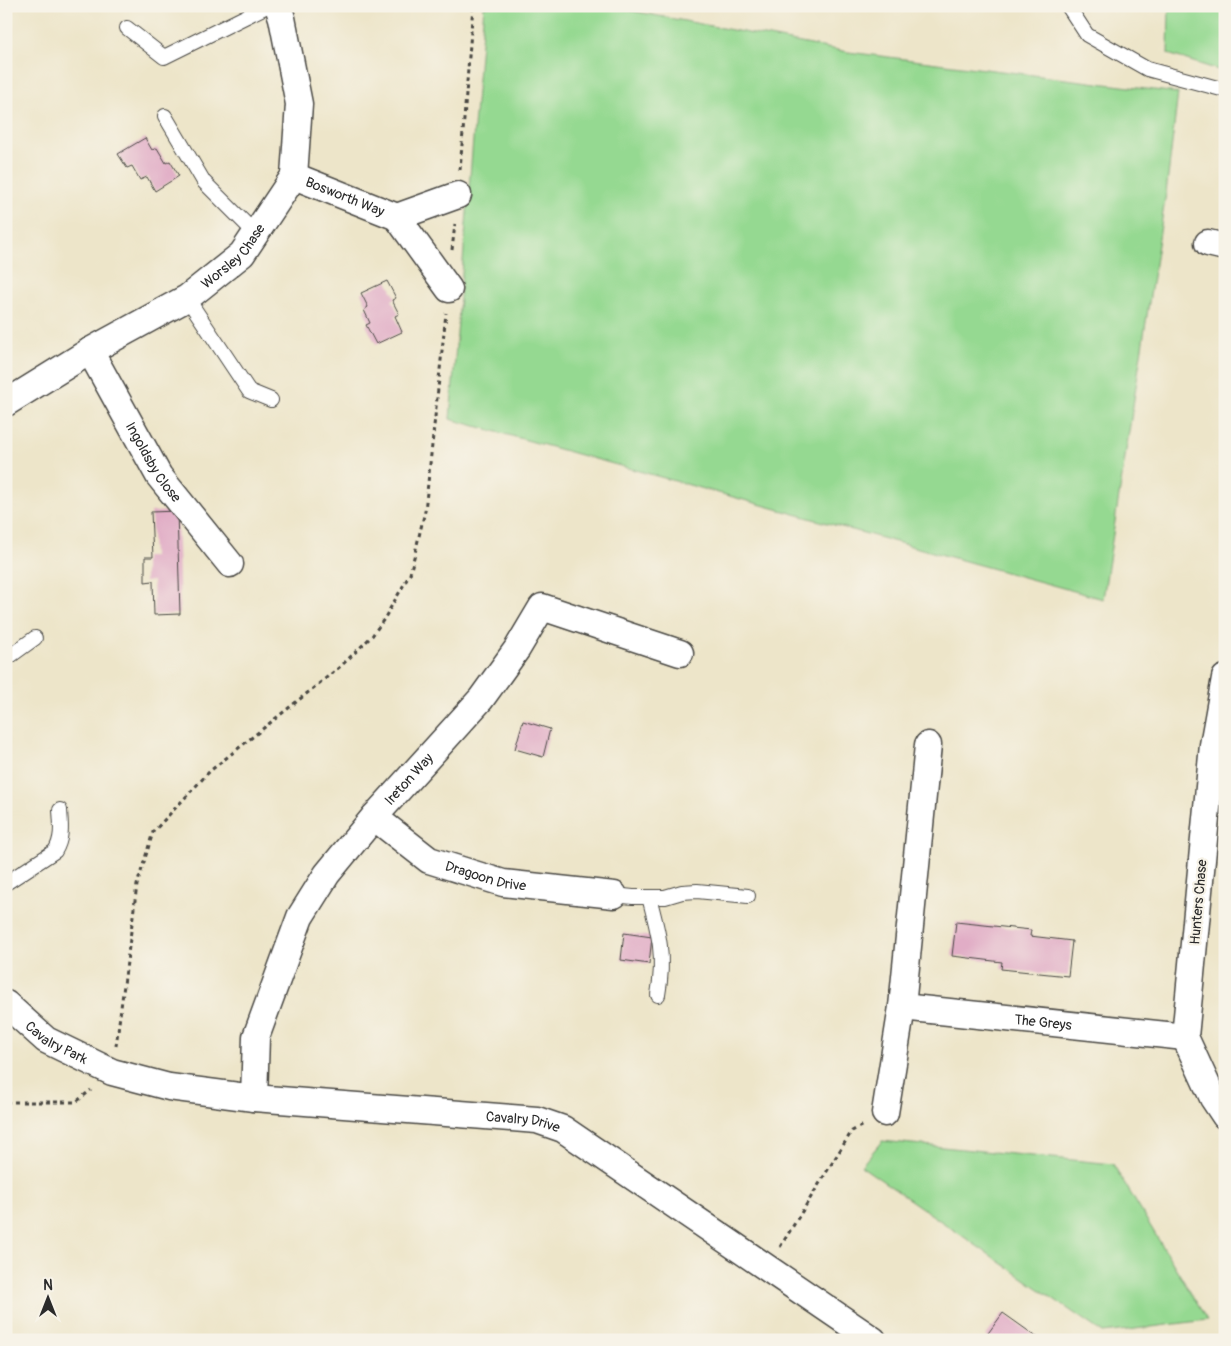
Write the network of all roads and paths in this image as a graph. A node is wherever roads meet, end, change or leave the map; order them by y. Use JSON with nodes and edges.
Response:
{"nodes":[{"id":1,"x":267,"y":6,"type":"edge"},
{"id":2,"x":278,"y":6,"type":"edge"},
{"id":3,"x":472,"y":6,"type":"edge"},
{"id":4,"x":1068,"y":6,"type":"edge"},
{"id":5,"x":127,"y":28,"type":"dead end"},
{"id":6,"x":1225,"y":90,"type":"edge"},
{"id":7,"x":166,"y":116,"type":"dead end"},
{"id":8,"x":294,"y":176,"type":"junction"},
{"id":9,"x":458,"y":195,"type":"junction"},
{"id":10,"x":397,"y":217,"type":"junction"},
{"id":11,"x":255,"y":233,"type":"junction"},
{"id":12,"x":449,"y":288,"type":"junction"},
{"id":13,"x":187,"y":298,"type":"junction"},
{"id":14,"x":90,"y":351,"type":"junction"},
{"id":15,"x":270,"y":400,"type":"dead end"},
{"id":16,"x":6,"y":403,"type":"edge"},
{"id":17,"x":230,"y":564,"type":"dead end"},
{"id":18,"x":35,"y":638,"type":"dead end"},
{"id":19,"x":680,"y":653,"type":"dead end"},
{"id":20,"x":6,"y":659,"type":"edge"},
{"id":21,"x":1225,"y":678,"type":"edge"},
{"id":22,"x":928,"y":745,"type":"dead end"},
{"id":23,"x":60,"y":810,"type":"dead end"},
{"id":24,"x":374,"y":817,"type":"junction"},
{"id":25,"x":6,"y":883,"type":"edge"},
{"id":26,"x":614,"y":895,"type":"joint"},
{"id":27,"x":748,"y":896,"type":"dead end"},
{"id":28,"x":649,"y":897,"type":"junction"},
{"id":29,"x":658,"y":995,"type":"dead end"},
{"id":30,"x":6,"y":1004,"type":"edge"},
{"id":31,"x":902,"y":1007,"type":"junction"},
{"id":32,"x":1185,"y":1038,"type":"junction"},
{"id":33,"x":112,"y":1072,"type":"junction"},
{"id":34,"x":254,"y":1098,"type":"junction"},
{"id":35,"x":6,"y":1102,"type":"edge"},
{"id":36,"x":885,"y":1113,"type":"joint"},
{"id":37,"x":1225,"y":1116,"type":"edge"},
{"id":38,"x":766,"y":1268,"type":"junction"},
{"id":39,"x":872,"y":1340,"type":"edge"}],
"edges":[{"from":1,"to":5,"type":"lane"},
{"from":2,"to":8,"type":"street"},
{"from":3,"to":9,"type":"path"},
{"from":4,"to":6,"type":"lane"},
{"from":7,"to":11,"type":"lane"},
{"from":8,"to":10,"type":"street","name":"Bosworth Way"},
{"from":8,"to":11,"type":"street","name":"Worsley Chase"},
{"from":9,"to":10,"type":"street","name":"Bosworth Way"},
{"from":9,"to":12,"type":"path"},
{"from":10,"to":12,"type":"street","name":"Bosworth Way"},
{"from":11,"to":13,"type":"street","name":"Worsley Chase"},
{"from":12,"to":33,"type":"path"},
{"from":13,"to":14,"type":"street","name":"Worsley Chase"},
{"from":13,"to":15,"type":"lane"},
{"from":14,"to":16,"type":"street","name":"Worsley Chase"},
{"from":14,"to":17,"type":"street","name":"Ingoldsby Close"},
{"from":18,"to":20,"type":"lane"},
{"from":19,"to":24,"type":"street","name":"Ireton Way"},
{"from":21,"to":32,"type":"street","name":"Hunters Chase"},
{"from":22,"to":31,"type":"street"},
{"from":23,"to":25,"type":"lane"},
{"from":24,"to":26,"type":"street","name":"Dragoon Drive"},
{"from":24,"to":34,"type":"street","name":"Ireton Way"},
{"from":26,"to":28,"type":"lane"},
{"from":27,"to":28,"type":"lane"},
{"from":28,"to":29,"type":"lane"},
{"from":30,"to":33,"type":"street","name":"Cavalry Park"},
{"from":31,"to":32,"type":"street","name":"The Greys"},
{"from":31,"to":36,"type":"street"},
{"from":32,"to":37,"type":"street"},
{"from":33,"to":34,"type":"street","name":"Cavalry Drive"},
{"from":33,"to":35,"type":"path"},
{"from":34,"to":38,"type":"street","name":"Cavalry Drive"},
{"from":36,"to":38,"type":"path"},
{"from":38,"to":39,"type":"street","name":"Cavalry Drive"}]}
